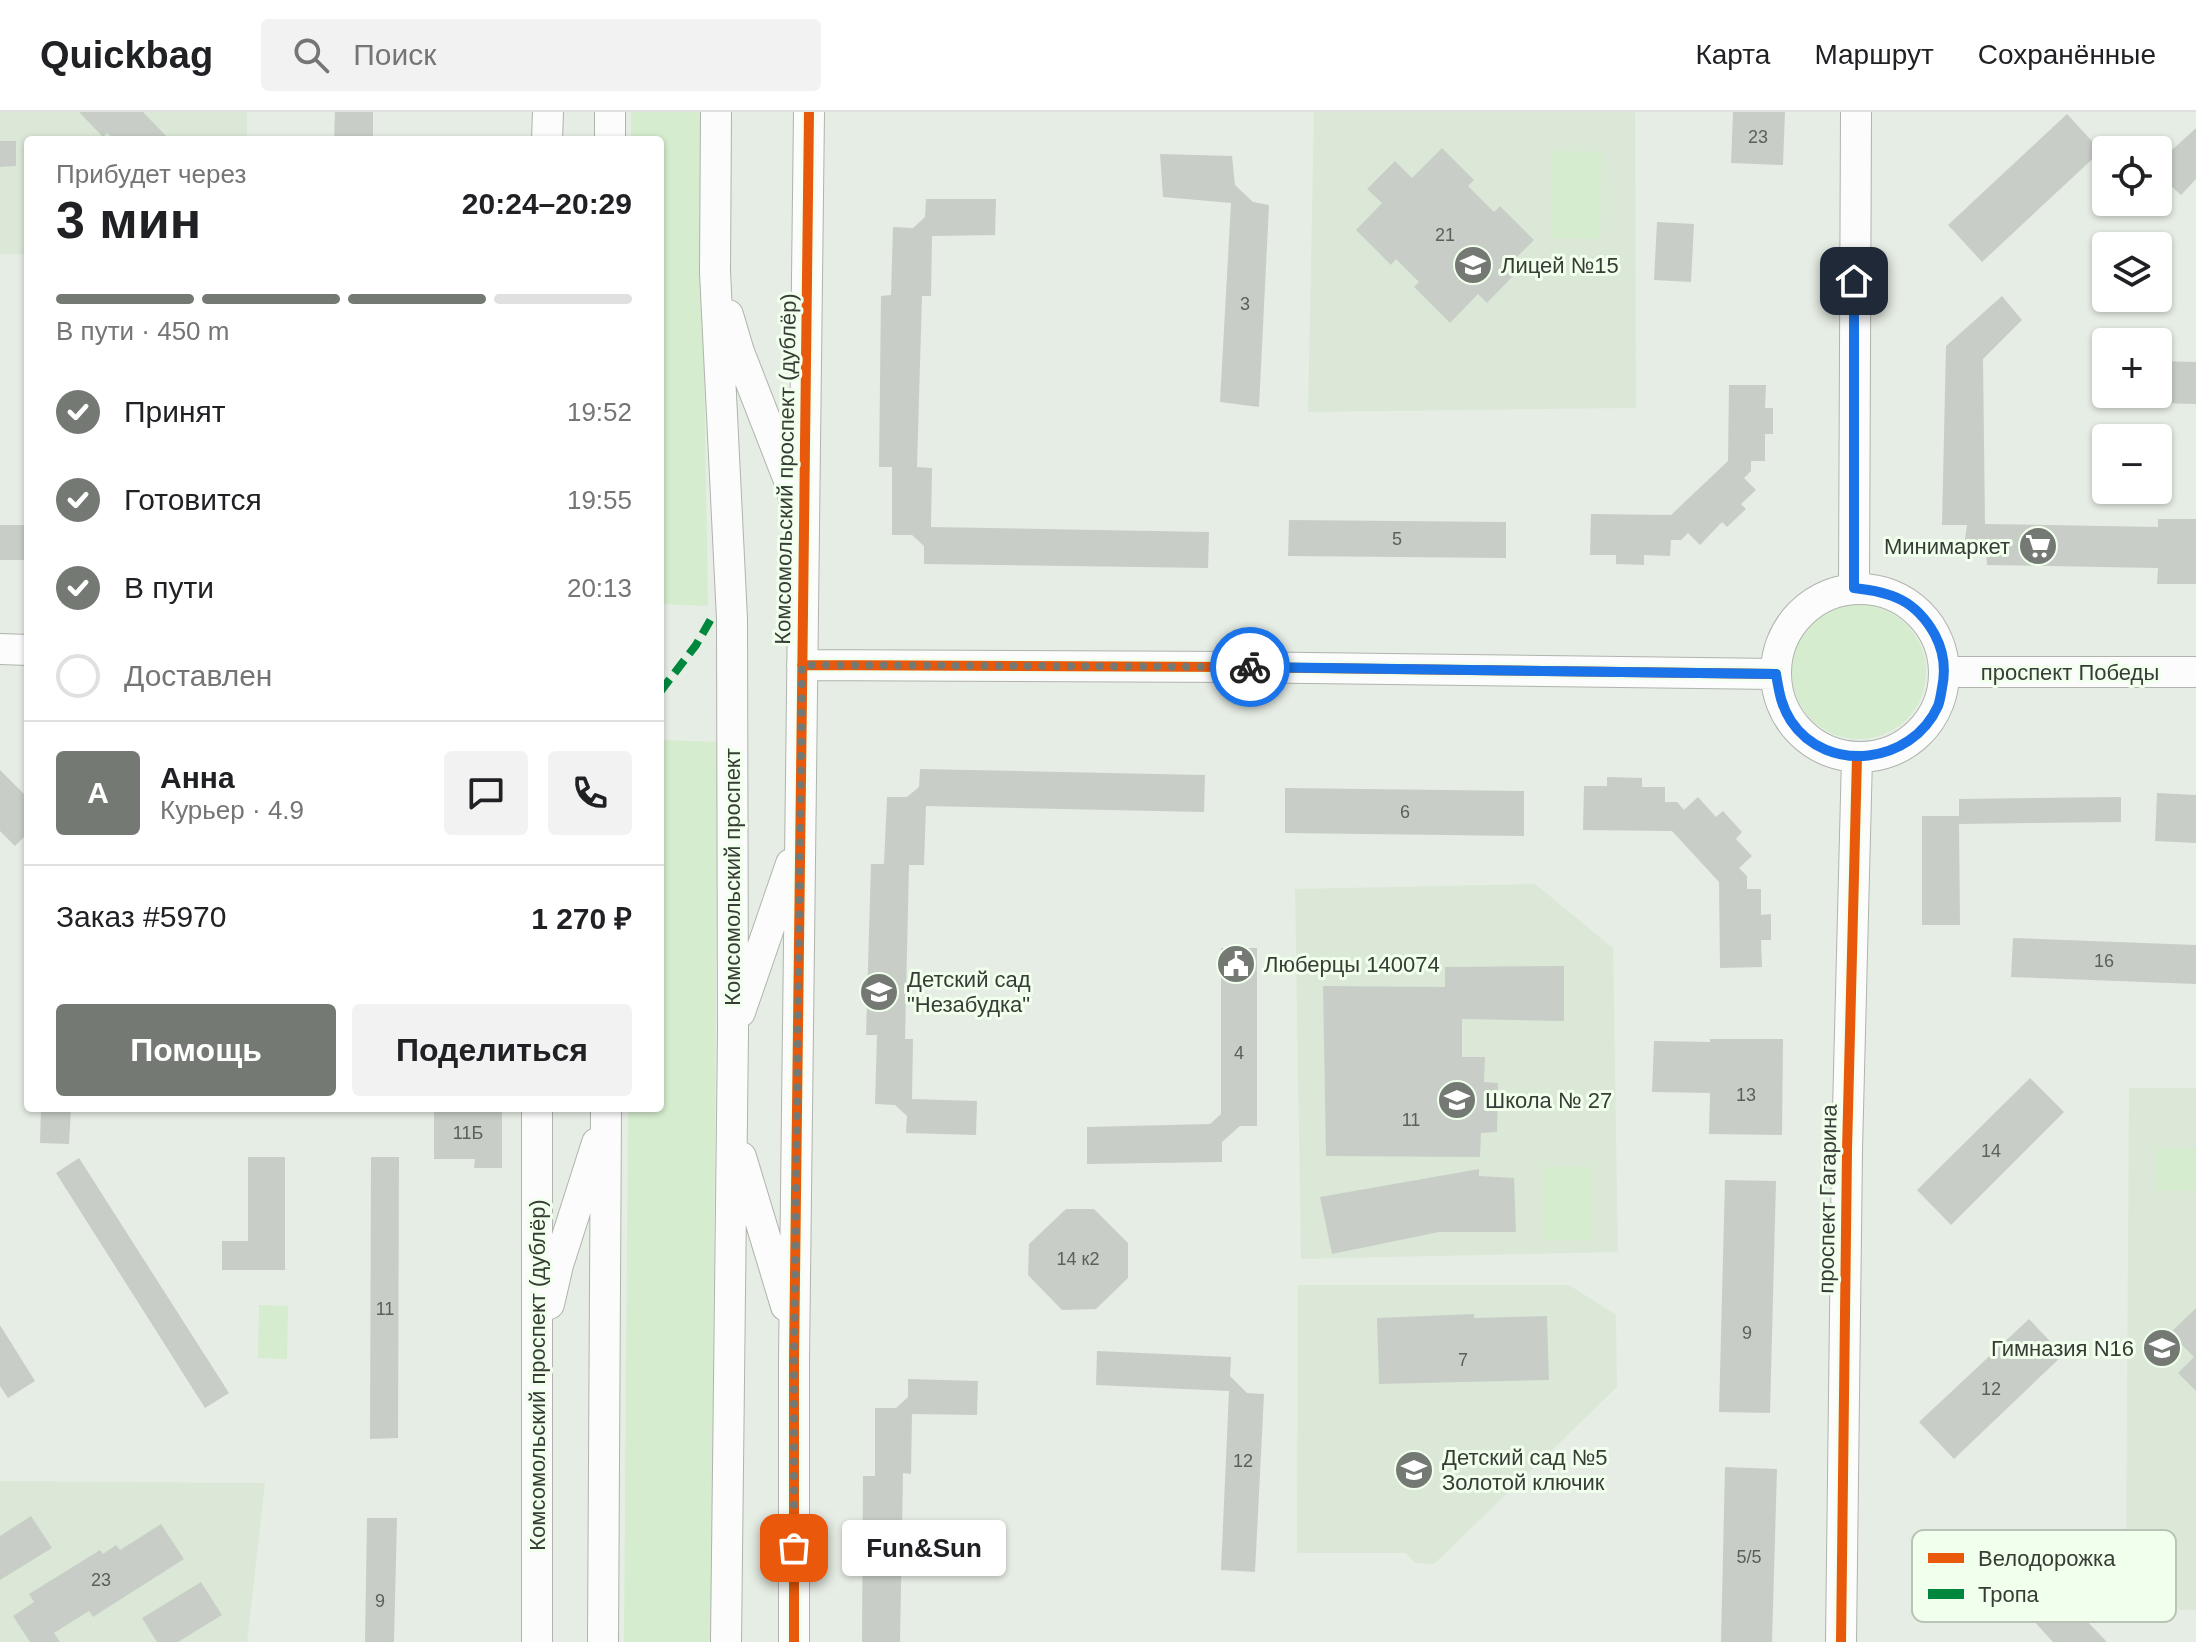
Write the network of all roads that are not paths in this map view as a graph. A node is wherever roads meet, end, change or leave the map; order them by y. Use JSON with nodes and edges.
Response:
{"nodes":[{"id":1,"x":548,"y":112,"type":"edge"},
{"id":2,"x":610,"y":112,"type":"edge"},
{"id":3,"x":716,"y":112,"type":"edge"},
{"id":4,"x":809,"y":112,"type":"edge"},
{"id":5,"x":1856,"y":112,"type":"edge"},
{"id":6,"x":547,"y":136,"type":"edge"},
{"id":7,"x":610,"y":136,"type":"edge"},
{"id":8,"x":715,"y":272,"type":"junction"},
{"id":9,"x":803,"y":537,"type":"junction"},
{"id":10,"x":1854,"y":588,"type":"junction"},
{"id":11,"x":0,"y":649,"type":"edge"},
{"id":12,"x":24,"y":650,"type":"edge"},
{"id":13,"x":802,"y":665,"type":"junction"},
{"id":14,"x":1945,"y":672,"type":"junction"},
{"id":15,"x":2196,"y":672,"type":"edge"},
{"id":16,"x":1776,"y":674,"type":"junction"},
{"id":17,"x":1857,"y":757,"type":"junction"},
{"id":18,"x":800,"y":838,"type":"junction"},
{"id":19,"x":733,"y":1032,"type":"junction"},
{"id":20,"x":537,"y":1112,"type":"edge"},
{"id":21,"x":606,"y":1112,"type":"edge"},
{"id":22,"x":732,"y":1128,"type":"junction"},
{"id":23,"x":795,"y":1336,"type":"junction"},
{"id":24,"x":537,"y":1353,"type":"junction"},
{"id":25,"x":537,"y":1642,"type":"edge"},
{"id":26,"x":603,"y":1642,"type":"edge"},
{"id":27,"x":726,"y":1642,"type":"edge"},
{"id":28,"x":794,"y":1642,"type":"edge"},
{"id":29,"x":1841,"y":1642,"type":"edge"}],
"edges":[{"from":1,"to":6,"type":"street"},
{"from":2,"to":7,"type":"street"},
{"from":3,"to":8,"type":"street","name":"Комсомольский проспект"},
{"from":4,"to":9,"type":"street","name":"Комсомольский проспект (дублёр)"},
{"from":5,"to":10,"type":"street"},
{"from":8,"to":9,"type":"street"},
{"from":8,"to":19,"type":"street","name":"Комсомольский проспект"},
{"from":9,"to":13,"type":"street","name":"Комсомольский проспект (дублёр)"},
{"from":10,"to":14,"type":"street"},
{"from":10,"to":16,"type":"street"},
{"from":11,"to":12,"type":"street"},
{"from":13,"to":16,"type":"street"},
{"from":13,"to":18,"type":"street","name":"Комсомольский проспект (дублёр)"},
{"from":14,"to":15,"type":"street","name":"проспект Победы"},
{"from":14,"to":17,"type":"street"},
{"from":16,"to":17,"type":"street"},
{"from":17,"to":29,"type":"street","name":"проспект Гагарина"},
{"from":18,"to":19,"type":"street"},
{"from":18,"to":23,"type":"street","name":"Комсомольский проспект (дублёр)"},
{"from":19,"to":22,"type":"street","name":"Комсомольский проспект"},
{"from":20,"to":24,"type":"street","name":"Комсомольский проспект (дублёр)"},
{"from":21,"to":24,"type":"street"},
{"from":21,"to":26,"type":"street"},
{"from":22,"to":23,"type":"street"},
{"from":22,"to":27,"type":"street","name":"Комсомольский проспект"},
{"from":23,"to":28,"type":"street","name":"Комсомольский проспект (дублёр)"},
{"from":24,"to":25,"type":"street","name":"Комсомольский проспект (дублёр)"}]}
